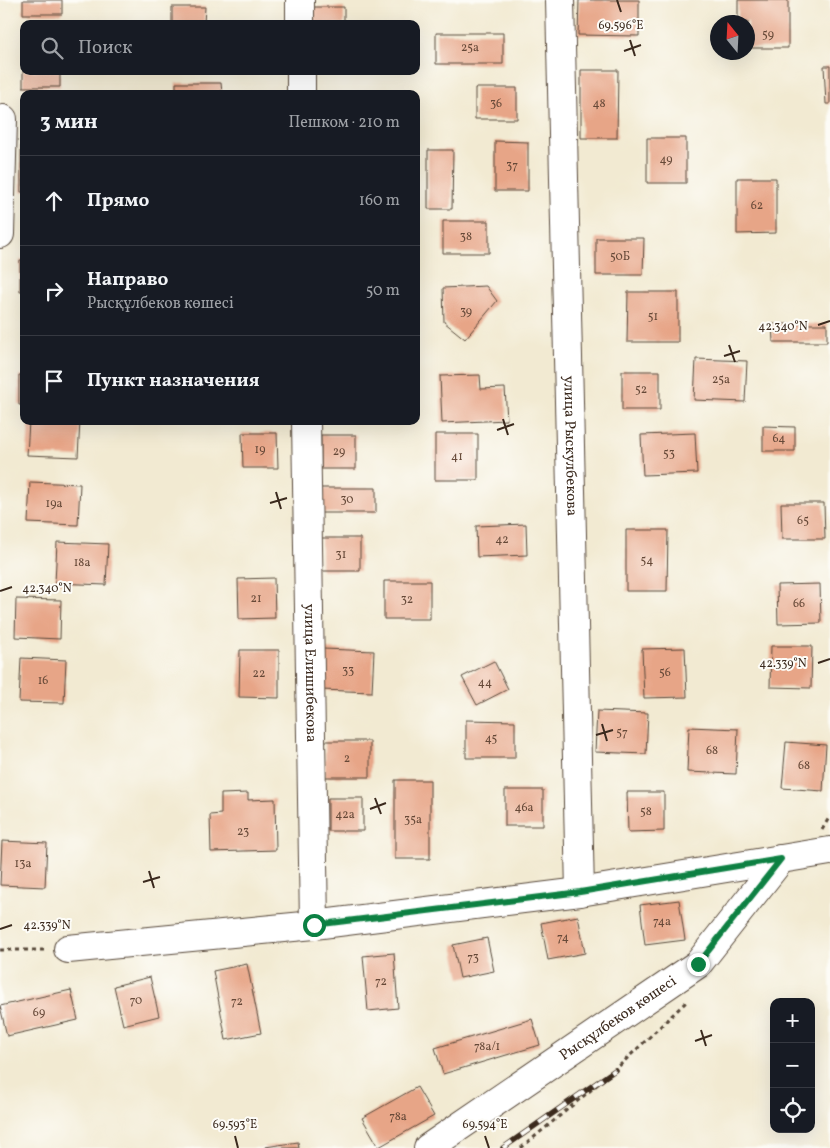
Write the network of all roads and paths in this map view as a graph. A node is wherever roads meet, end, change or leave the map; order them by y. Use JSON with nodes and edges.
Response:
{"nodes":[{"id":1,"x":300,"y":0,"type":"edge"},
{"id":2,"x":560,"y":0,"type":"edge"},
{"id":3,"x":300,"y":20,"type":"edge"},
{"id":4,"x":301,"y":75,"type":"edge"},
{"id":5,"x":301,"y":90,"type":"edge"},
{"id":6,"x":4,"y":119,"type":"dead end"},
{"id":7,"x":0,"y":234,"type":"edge"},
{"id":8,"x":306,"y":425,"type":"edge"},
{"id":9,"x":830,"y":851,"type":"edge"},
{"id":10,"x":781,"y":859,"type":"junction"},
{"id":11,"x":580,"y":892,"type":"junction"},
{"id":12,"x":314,"y":925,"type":"junction"},
{"id":13,"x":68,"y":949,"type":"joint"},
{"id":14,"x":0,"y":950,"type":"edge"},
{"id":15,"x":428,"y":1148,"type":"edge"}],
"edges":[{"from":1,"to":3,"type":"street"},
{"from":2,"to":11,"type":"street","name":"улица Рыскулбекова"},
{"from":4,"to":5,"type":"street"},
{"from":6,"to":7,"type":"street"},
{"from":8,"to":12,"type":"street","name":"улица Елишибекова"},
{"from":9,"to":10,"type":"street"},
{"from":10,"to":11,"type":"street"},
{"from":10,"to":15,"type":"street","name":"Рысқұлбеков көшесі"},
{"from":11,"to":12,"type":"street"},
{"from":12,"to":13,"type":"street"},
{"from":13,"to":14,"type":"path"}]}
